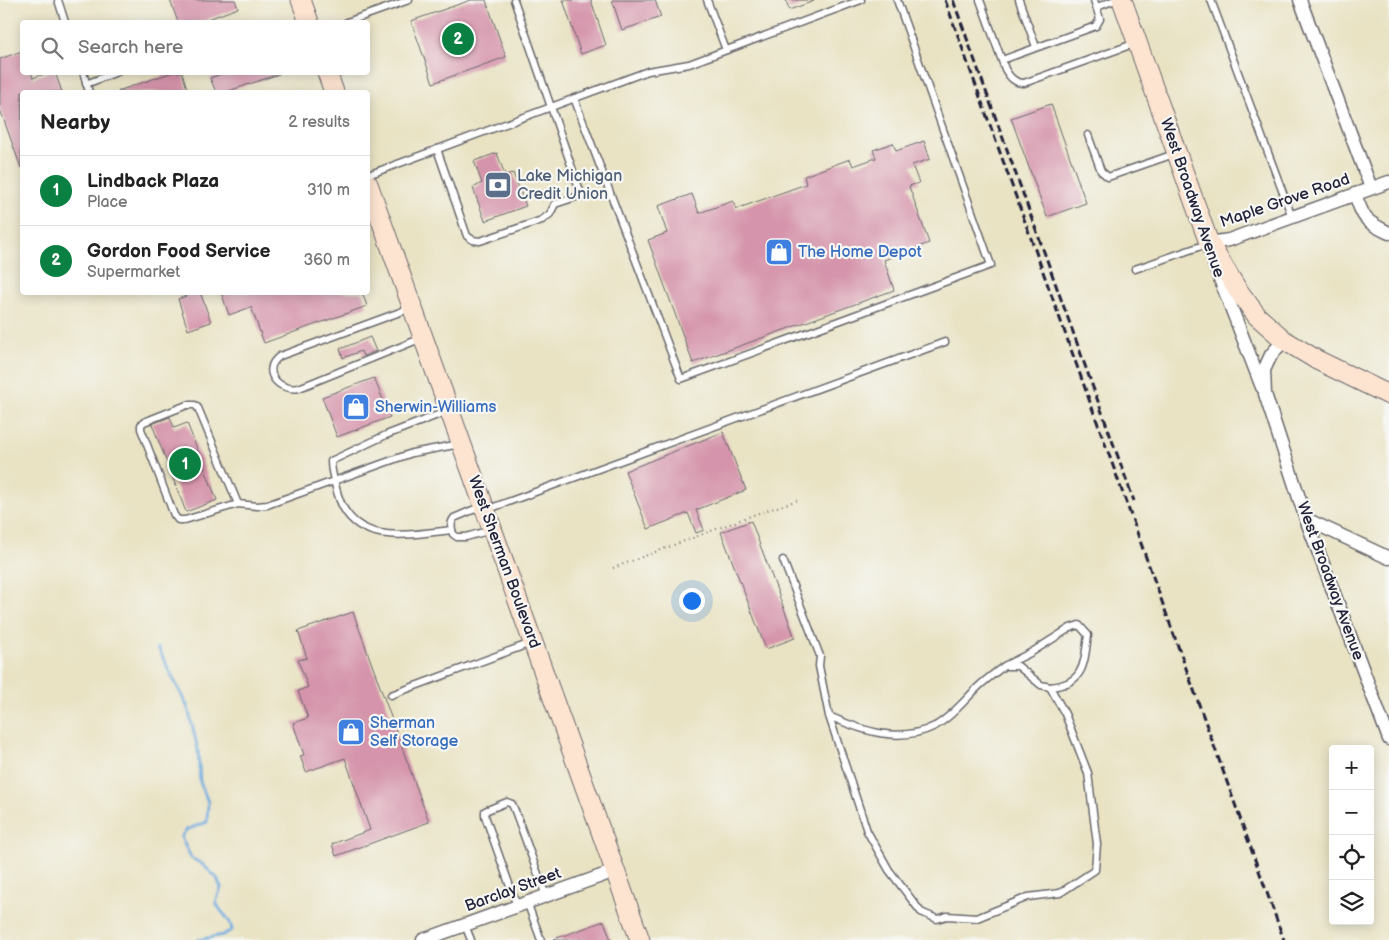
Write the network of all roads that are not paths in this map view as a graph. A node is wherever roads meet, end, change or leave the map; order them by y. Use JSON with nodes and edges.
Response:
{"nodes":[{"id":1,"x":58,"y":0,"type":"edge"},
{"id":2,"x":301,"y":0,"type":"edge"},
{"id":3,"x":410,"y":0,"type":"edge"},
{"id":4,"x":514,"y":0,"type":"edge"},
{"id":5,"x":707,"y":0,"type":"edge"},
{"id":6,"x":861,"y":0,"type":"edge"},
{"id":7,"x":897,"y":0,"type":"edge"},
{"id":8,"x":980,"y":0,"type":"edge"},
{"id":9,"x":1019,"y":0,"type":"edge"},
{"id":10,"x":1116,"y":0,"type":"edge"},
{"id":11,"x":1122,"y":0,"type":"edge"},
{"id":12,"x":1211,"y":0,"type":"edge"},
{"id":13,"x":1300,"y":0,"type":"edge"},
{"id":14,"x":1096,"y":3,"type":"edge"},
{"id":15,"x":64,"y":20,"type":"edge"},
{"id":16,"x":308,"y":20,"type":"edge"},
{"id":17,"x":353,"y":20,"type":"edge"},
{"id":18,"x":1137,"y":43,"type":"junction"},
{"id":19,"x":1036,"y":48,"type":"junction"},
{"id":20,"x":726,"y":50,"type":"junction"},
{"id":21,"x":1002,"y":60,"type":"junction"},
{"id":22,"x":83,"y":75,"type":"edge"},
{"id":23,"x":109,"y":75,"type":"edge"},
{"id":24,"x":328,"y":75,"type":"edge"},
{"id":25,"x":86,"y":84,"type":"junction"},
{"id":26,"x":89,"y":90,"type":"edge"},
{"id":27,"x":333,"y":90,"type":"edge"},
{"id":28,"x":574,"y":98,"type":"junction"},
{"id":29,"x":552,"y":106,"type":"junction"},
{"id":30,"x":1088,"y":135,"type":"dead end"},
{"id":31,"x":437,"y":149,"type":"junction"},
{"id":32,"x":1177,"y":153,"type":"junction"},
{"id":33,"x":370,"y":174,"type":"edge"},
{"id":34,"x":1389,"y":182,"type":"edge"},
{"id":35,"x":1371,"y":188,"type":"junction"},
{"id":36,"x":370,"y":190,"type":"edge"},
{"id":37,"x":1355,"y":194,"type":"junction"},
{"id":38,"x":1292,"y":217,"type":"junction"},
{"id":39,"x":1389,"y":233,"type":"edge"},
{"id":40,"x":1209,"y":243,"type":"junction"},
{"id":41,"x":1135,"y":269,"type":"dead end"},
{"id":42,"x":412,"y":307,"type":"junction"},
{"id":43,"x":423,"y":338,"type":"junction"},
{"id":44,"x":1284,"y":340,"type":"junction"},
{"id":45,"x":945,"y":342,"type":"dead end"},
{"id":46,"x":1265,"y":394,"type":"junction"},
{"id":47,"x":1389,"y":395,"type":"edge"},
{"id":48,"x":449,"y":411,"type":"junction"},
{"id":49,"x":461,"y":444,"type":"junction"},
{"id":50,"x":334,"y":481,"type":"junction"},
{"id":51,"x":238,"y":504,"type":"junction"},
{"id":52,"x":484,"y":508,"type":"junction"},
{"id":53,"x":1306,"y":519,"type":"junction"},
{"id":54,"x":452,"y":530,"type":"junction"},
{"id":55,"x":492,"y":530,"type":"junction"},
{"id":56,"x":1389,"y":558,"type":"edge"},
{"id":57,"x":783,"y":560,"type":"dead end"},
{"id":58,"x":532,"y":642,"type":"junction"},
{"id":59,"x":1004,"y":666,"type":"junction"},
{"id":60,"x":1050,"y":687,"type":"junction"},
{"id":61,"x":390,"y":695,"type":"dead end"},
{"id":62,"x":829,"y":716,"type":"junction"},
{"id":63,"x":1389,"y":739,"type":"edge"},
{"id":64,"x":615,"y":871,"type":"junction"},
{"id":65,"x":546,"y":896,"type":"junction"},
{"id":66,"x":522,"y":904,"type":"junction"},
{"id":67,"x":465,"y":925,"type":"junction"},
{"id":68,"x":423,"y":940,"type":"edge"},
{"id":69,"x":470,"y":940,"type":"edge"},
{"id":70,"x":541,"y":940,"type":"edge"},
{"id":71,"x":640,"y":940,"type":"edge"}],
"edges":[{"from":1,"to":15,"type":"lane"},
{"from":2,"to":16,"type":"main road"},
{"from":3,"to":17,"type":"lane"},
{"from":4,"to":29,"type":"lane"},
{"from":5,"to":20,"type":"lane"},
{"from":6,"to":20,"type":"lane"},
{"from":7,"to":28,"type":"lane"},
{"from":8,"to":21,"type":"lane"},
{"from":9,"to":19,"type":"lane"},
{"from":10,"to":14,"type":"lane"},
{"from":11,"to":18,"type":"main road","name":"West Broadway Avenue"},
{"from":12,"to":38,"type":"lane"},
{"from":13,"to":35,"type":"street"},
{"from":14,"to":19,"type":"lane"},
{"from":18,"to":21,"type":"lane"},
{"from":18,"to":32,"type":"main road","name":"West Broadway Avenue"},
{"from":19,"to":21,"type":"lane"},
{"from":20,"to":28,"type":"lane"},
{"from":22,"to":25,"type":"lane"},
{"from":23,"to":25,"type":"lane"},
{"from":24,"to":27,"type":"main road"},
{"from":25,"to":26,"type":"lane"},
{"from":28,"to":29,"type":"lane"},
{"from":29,"to":31,"type":"lane"},
{"from":29,"to":31,"type":"lane"},
{"from":30,"to":32,"type":"lane"},
{"from":31,"to":33,"type":"lane"},
{"from":32,"to":40,"type":"main road","name":"West Broadway Avenue"},
{"from":34,"to":35,"type":"street","name":"Maple Grove Road"},
{"from":35,"to":37,"type":"street","name":"Maple Grove Road"},
{"from":36,"to":42,"type":"main road","name":"West Sherman Boulevard"},
{"from":37,"to":38,"type":"street","name":"Maple Grove Road"},
{"from":37,"to":39,"type":"street"},
{"from":38,"to":40,"type":"street","name":"Maple Grove Road"},
{"from":40,"to":41,"type":"lane","name":"Maple Grove Road"},
{"from":40,"to":44,"type":"main road"},
{"from":40,"to":46,"type":"street","name":"West Broadway Avenue"},
{"from":42,"to":43,"type":"main road","name":"West Sherman Boulevard"},
{"from":42,"to":43,"type":"lane"},
{"from":43,"to":48,"type":"main road","name":"West Sherman Boulevard"},
{"from":44,"to":46,"type":"street","name":"West Broadway Avenue"},
{"from":44,"to":47,"type":"main road"},
{"from":45,"to":52,"type":"lane"},
{"from":46,"to":53,"type":"street","name":"West Broadway Avenue"},
{"from":48,"to":49,"type":"main road","name":"West Sherman Boulevard"},
{"from":48,"to":50,"type":"lane"},
{"from":49,"to":50,"type":"lane"},
{"from":49,"to":52,"type":"main road","name":"West Sherman Boulevard"},
{"from":50,"to":51,"type":"lane"},
{"from":50,"to":54,"type":"lane"},
{"from":51,"to":51,"type":"lane"},
{"from":52,"to":54,"type":"lane"},
{"from":52,"to":55,"type":"main road","name":"West Sherman Boulevard"},
{"from":53,"to":56,"type":"street"},
{"from":53,"to":63,"type":"street","name":"West Broadway Avenue"},
{"from":54,"to":55,"type":"lane"},
{"from":55,"to":58,"type":"main road","name":"West Sherman Boulevard"},
{"from":57,"to":62,"type":"lane"},
{"from":58,"to":61,"type":"lane"},
{"from":58,"to":64,"type":"main road","name":"West Sherman Boulevard"},
{"from":59,"to":60,"type":"lane"},
{"from":59,"to":60,"type":"lane"},
{"from":59,"to":62,"type":"lane"},
{"from":60,"to":62,"type":"lane"},
{"from":64,"to":65,"type":"street","name":"Barclay Street"},
{"from":64,"to":71,"type":"main road","name":"West Sherman Boulevard"},
{"from":65,"to":66,"type":"street","name":"Barclay Street"},
{"from":65,"to":66,"type":"lane"},
{"from":66,"to":67,"type":"street","name":"Barclay Street"},
{"from":66,"to":70,"type":"lane"},
{"from":67,"to":68,"type":"street","name":"Barclay Street"},
{"from":67,"to":69,"type":"lane"}]}
